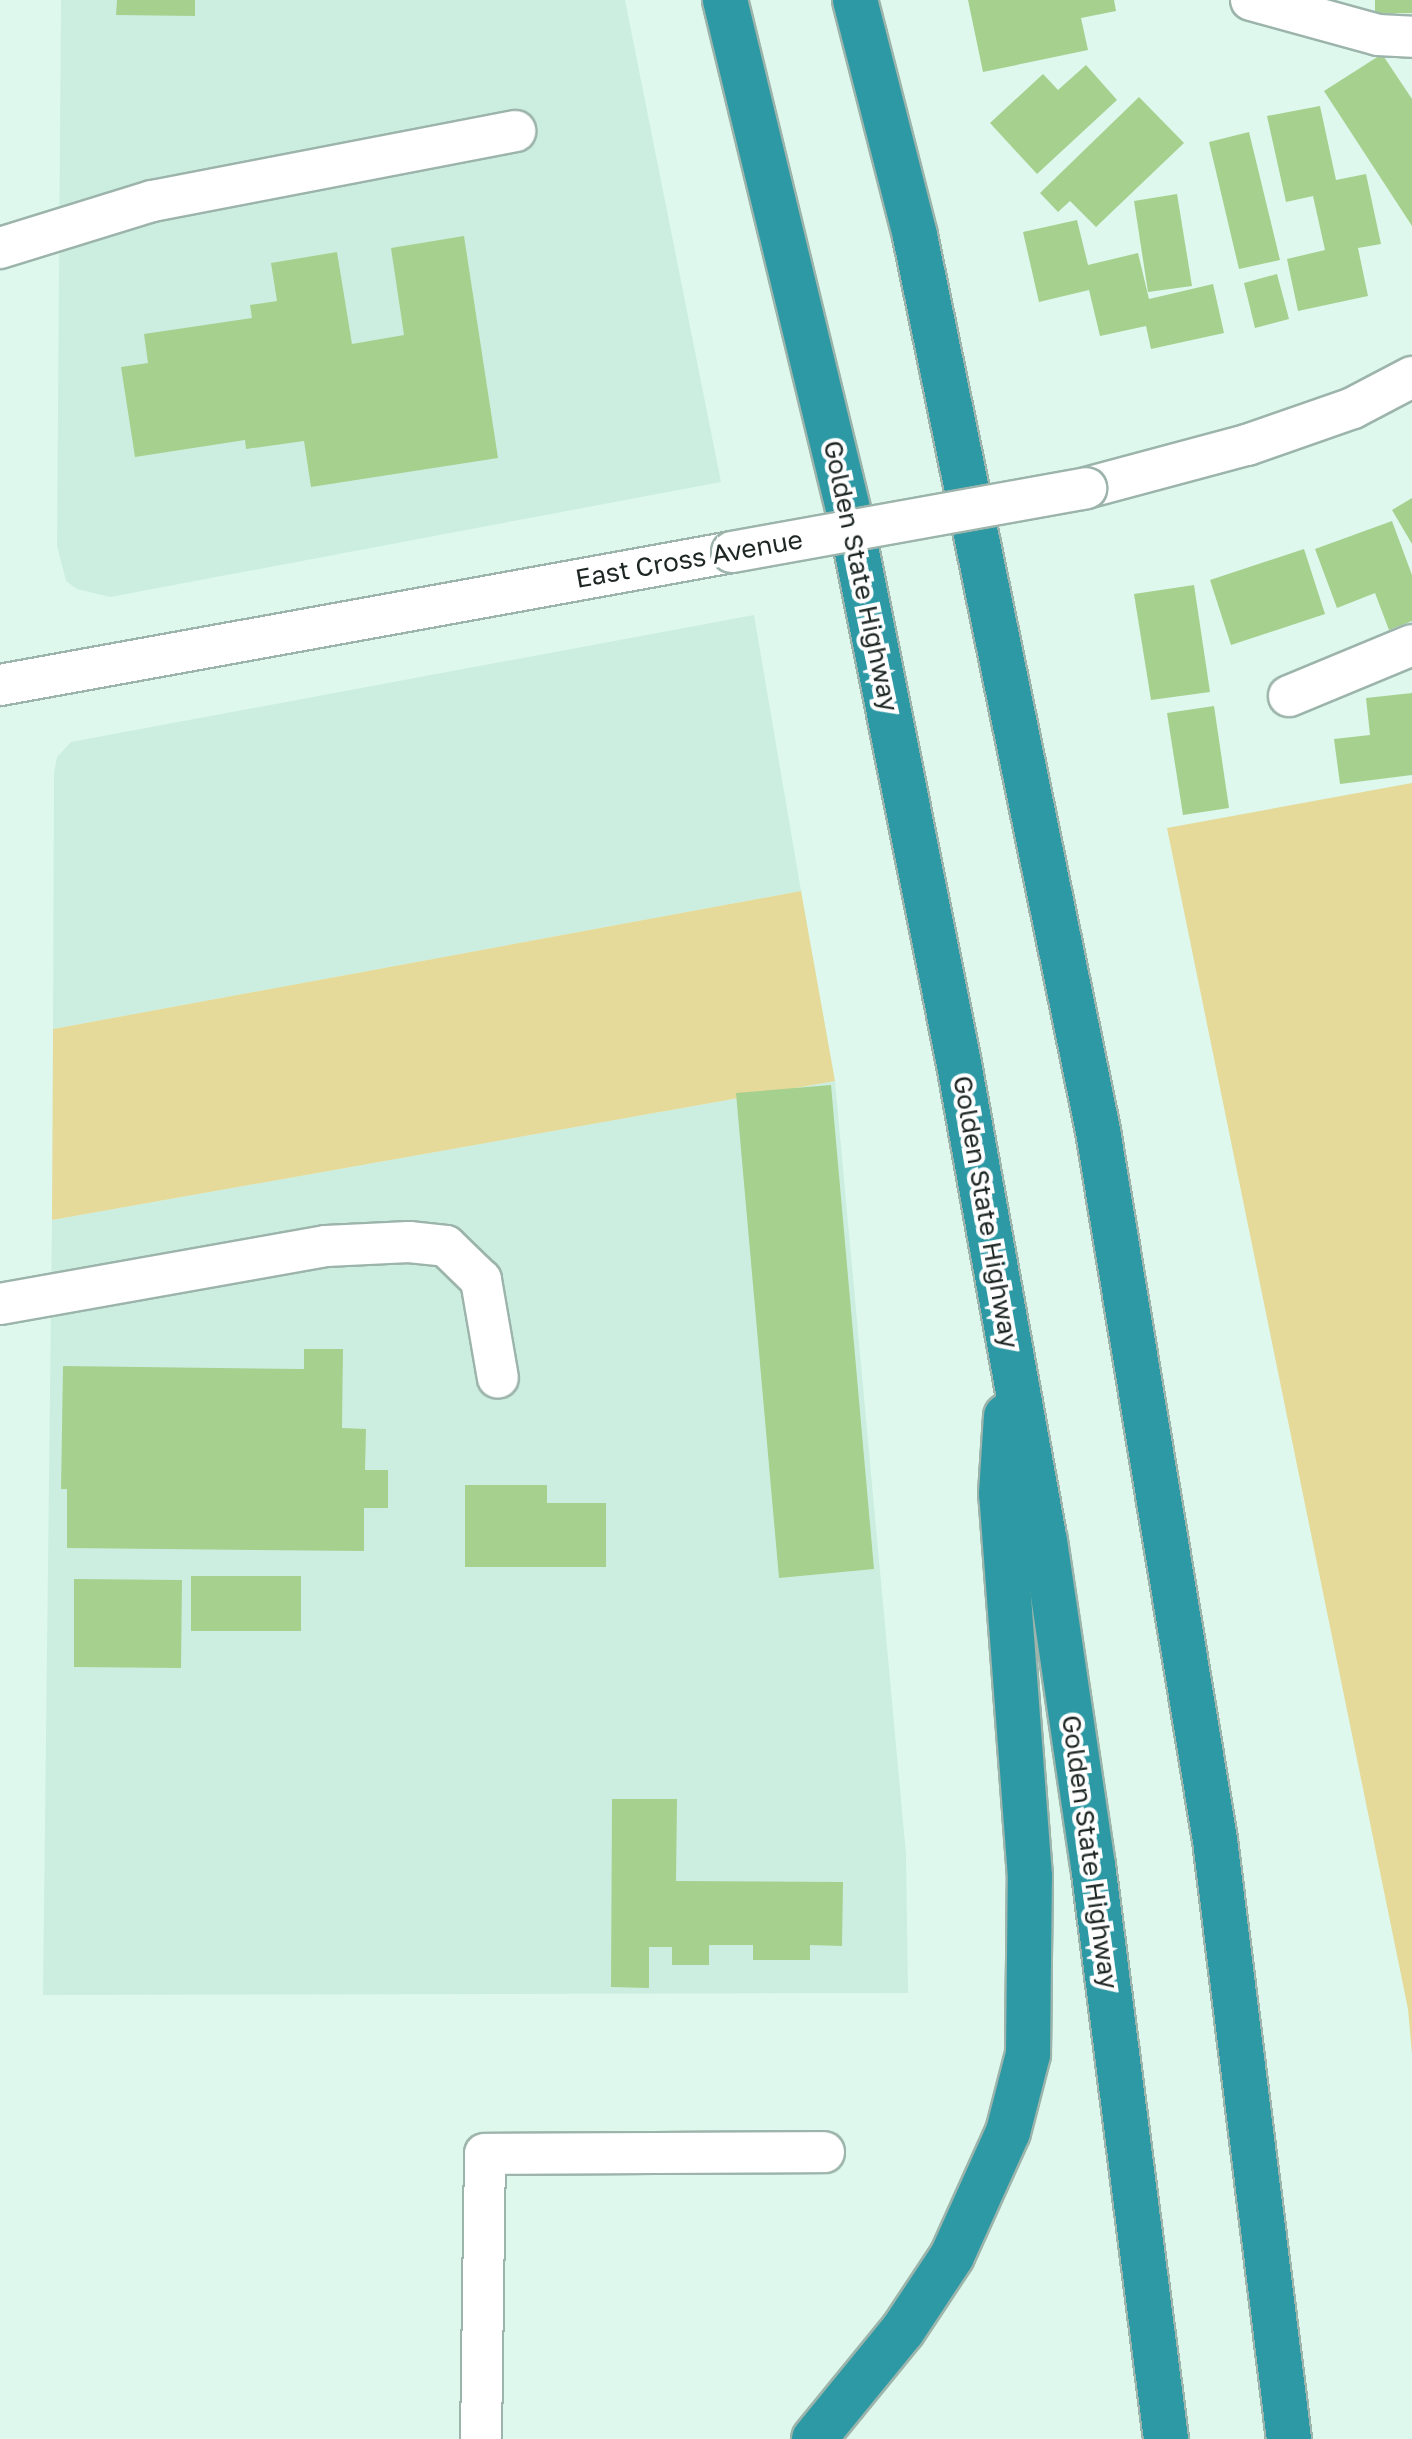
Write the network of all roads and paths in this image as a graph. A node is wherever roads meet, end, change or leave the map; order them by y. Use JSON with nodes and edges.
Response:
{"nodes":[{"id":1,"x":725,"y":0,"type":"edge"},
{"id":2,"x":855,"y":0,"type":"edge"},
{"id":3,"x":1251,"y":0,"type":"edge"},
{"id":4,"x":1409,"y":46,"type":"edge"},
{"id":5,"x":515,"y":131,"type":"dead end"},
{"id":6,"x":0,"y":248,"type":"edge"},
{"id":7,"x":1412,"y":377,"type":"edge"},
{"id":8,"x":1412,"y":645,"type":"edge"},
{"id":9,"x":0,"y":685,"type":"edge"},
{"id":10,"x":1289,"y":696,"type":"dead end"},
{"id":11,"x":0,"y":1304,"type":"edge"},
{"id":12,"x":1011,"y":1349,"type":"junction"},
{"id":13,"x":498,"y":1378,"type":"dead end"},
{"id":14,"x":824,"y":2152,"type":"dead end"},
{"id":15,"x":481,"y":2439,"type":"edge"},
{"id":16,"x":814,"y":2439,"type":"edge"},
{"id":17,"x":1166,"y":2439,"type":"edge"},
{"id":18,"x":1289,"y":2439,"type":"edge"}],
"edges":[{"from":1,"to":12,"type":"highway","name":"Golden State Highway"},
{"from":2,"to":18,"type":"highway"},
{"from":3,"to":4,"type":"street"},
{"from":5,"to":6,"type":"street"},
{"from":7,"to":9,"type":"street","name":"East Cross Avenue","bridge":true},
{"from":8,"to":10,"type":"street"},
{"from":11,"to":13,"type":"street"},
{"from":12,"to":16,"type":"highway"},
{"from":12,"to":17,"type":"highway","name":"Golden State Highway"},
{"from":14,"to":15,"type":"street"}]}
